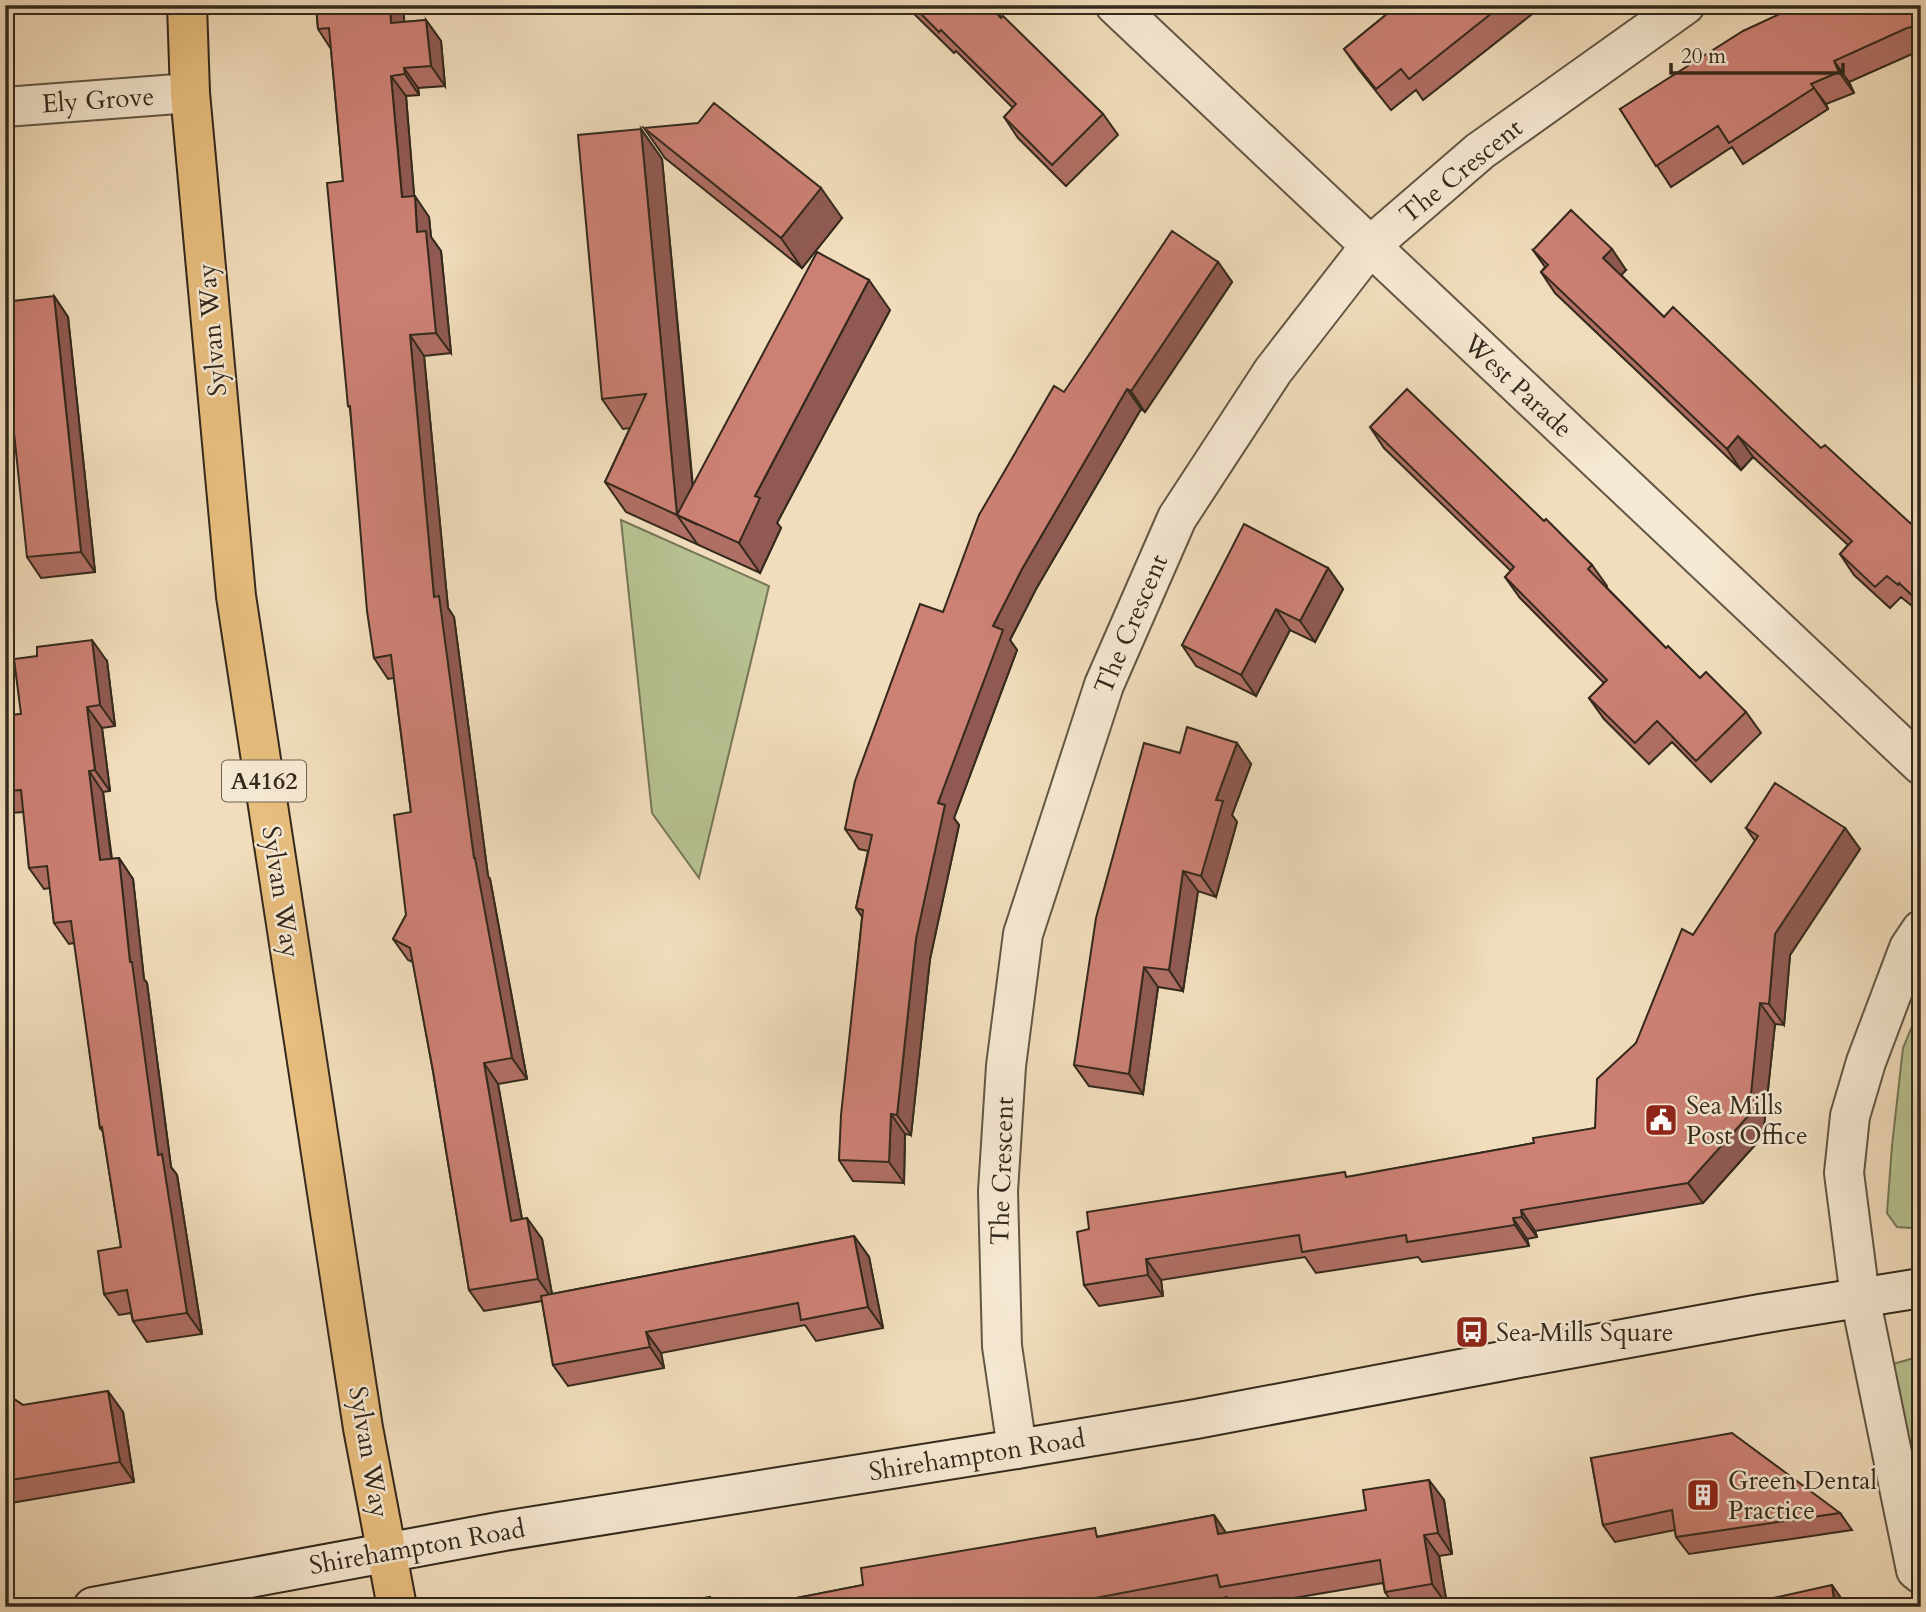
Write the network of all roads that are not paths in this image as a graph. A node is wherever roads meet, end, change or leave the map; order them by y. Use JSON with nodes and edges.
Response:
{"nodes":[{"id":1,"x":187,"y":5,"type":"edge"},
{"id":2,"x":1115,"y":5,"type":"edge"},
{"id":3,"x":1685,"y":5,"type":"edge"},
{"id":4,"x":190,"y":93,"type":"junction"},
{"id":5,"x":5,"y":107,"type":"edge"},
{"id":6,"x":1370,"y":246,"type":"junction"},
{"id":7,"x":1921,"y":765,"type":"edge"},
{"id":8,"x":1921,"y":930,"type":"edge"},
{"id":9,"x":1921,"y":1288,"type":"edge"},
{"id":10,"x":1860,"y":1297,"type":"junction"},
{"id":11,"x":1017,"y":1449,"type":"junction"},
{"id":12,"x":387,"y":1552,"type":"junction"},
{"id":13,"x":1921,"y":1574,"type":"edge"},
{"id":14,"x":93,"y":1607,"type":"edge"},
{"id":15,"x":397,"y":1607,"type":"edge"}],
"edges":[{"from":1,"to":4,"type":"main road","name":"Sylvan Way","number":"A4162"},
{"from":2,"to":6,"type":"street","name":"West Parade"},
{"from":3,"to":6,"type":"street","name":"The Crescent"},
{"from":4,"to":5,"type":"street","name":"Ely Grove"},
{"from":4,"to":12,"type":"main road","name":"Sylvan Way","number":"A4162"},
{"from":6,"to":7,"type":"street","name":"West Parade"},
{"from":6,"to":11,"type":"street","name":"The Crescent"},
{"from":8,"to":10,"type":"street"},
{"from":9,"to":10,"type":"street","name":"Shirehampton Road"},
{"from":10,"to":11,"type":"street","name":"Shirehampton Road"},
{"from":10,"to":13,"type":"street"},
{"from":11,"to":12,"type":"street","name":"Shirehampton Road"},
{"from":12,"to":14,"type":"street","name":"Shirehampton Road"},
{"from":12,"to":15,"type":"main road","name":"Sylvan Way","number":"A4162"}]}
